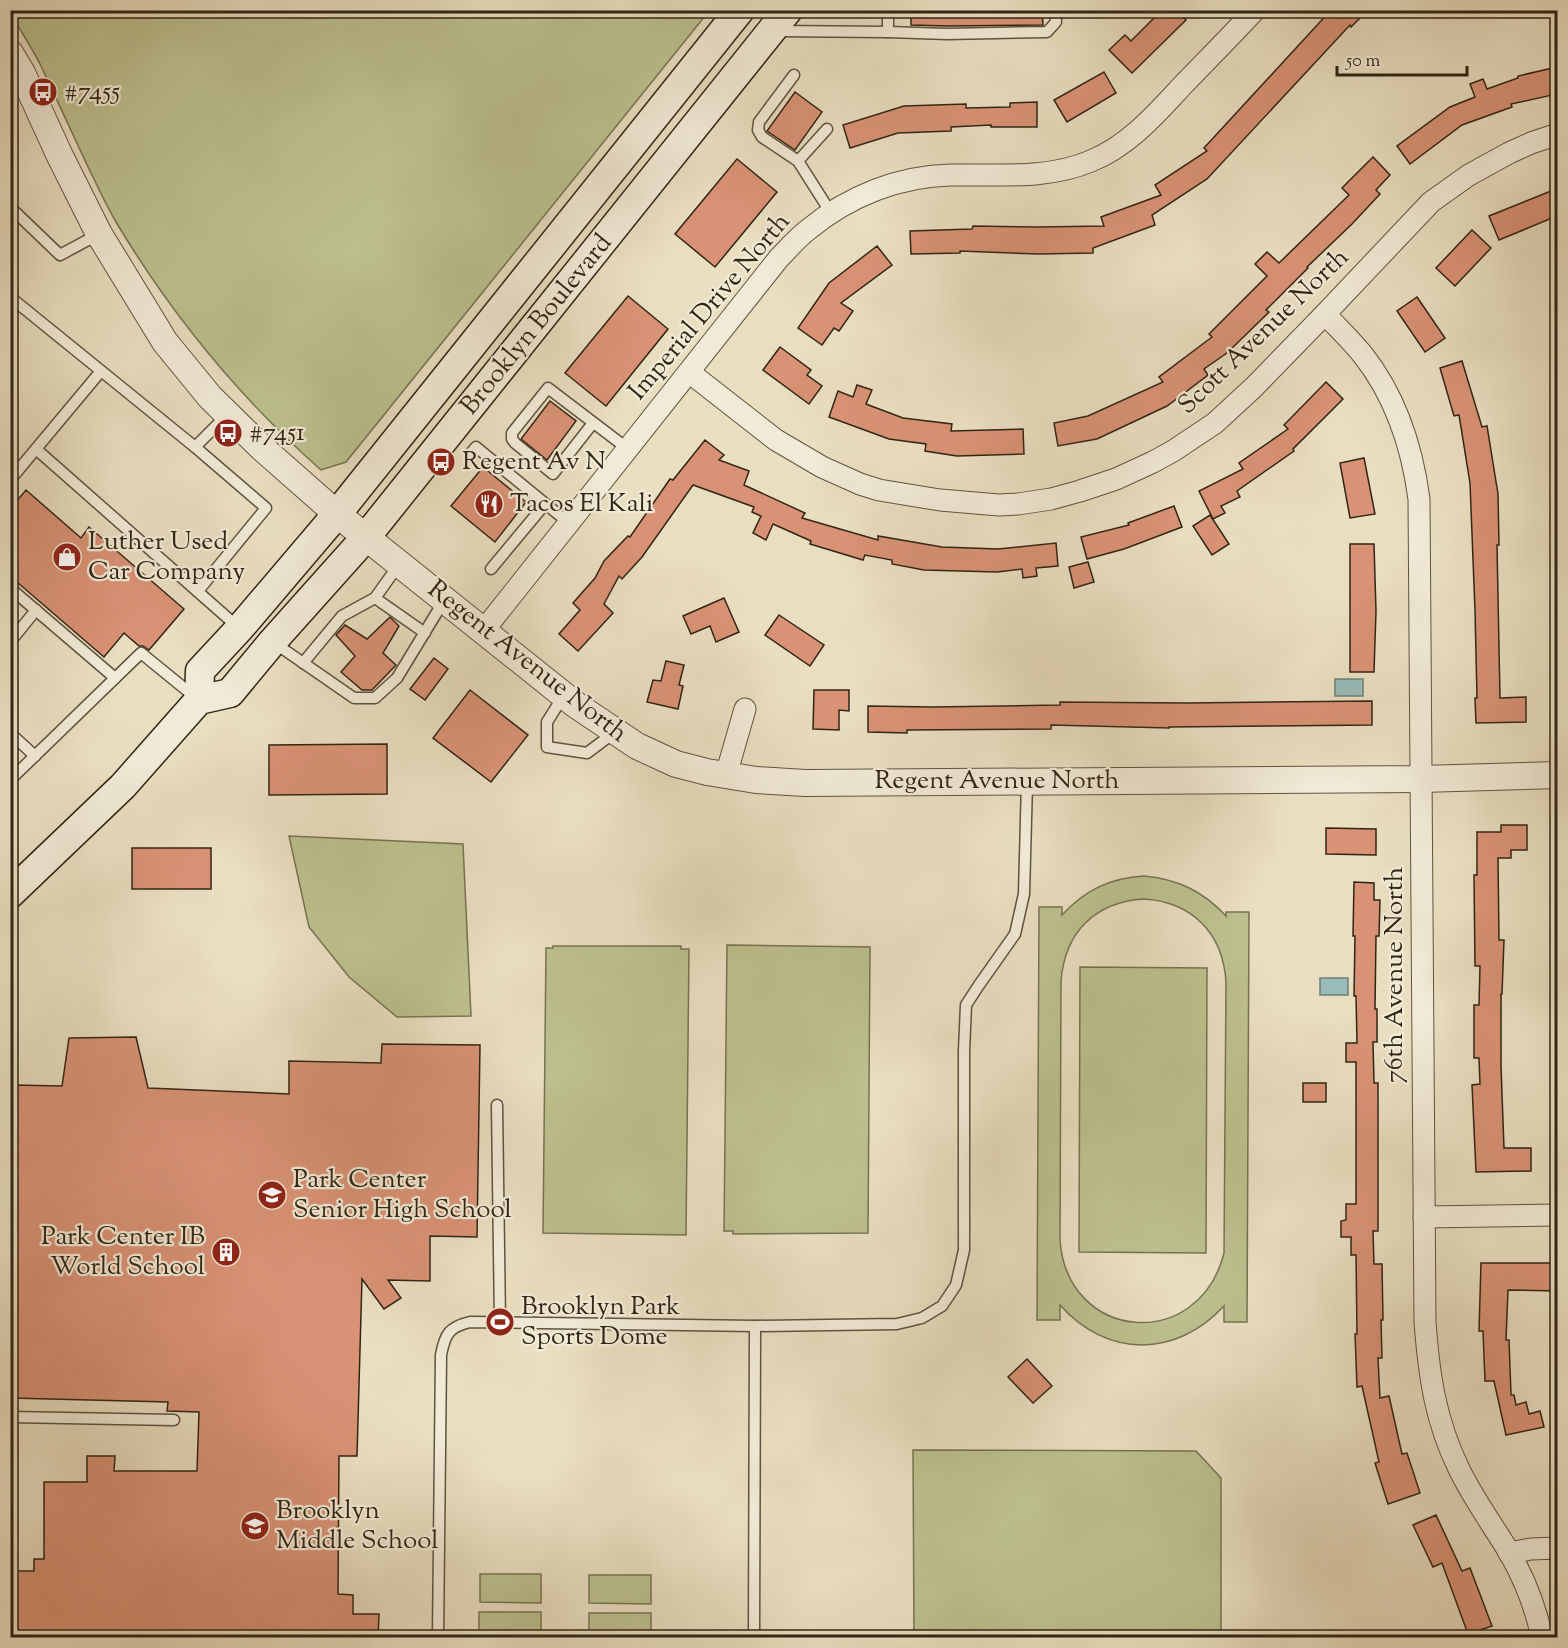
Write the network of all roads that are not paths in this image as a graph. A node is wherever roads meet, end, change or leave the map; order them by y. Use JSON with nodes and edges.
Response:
{"nodes":[{"id":1,"x":741,"y":10,"type":"edge"},
{"id":2,"x":888,"y":10,"type":"edge"},
{"id":3,"x":1056,"y":10,"type":"edge"},
{"id":4,"x":1255,"y":10,"type":"edge"},
{"id":5,"x":780,"y":21,"type":"edge"},
{"id":6,"x":888,"y":32,"type":"junction"},
{"id":7,"x":14,"y":70,"type":"edge"},
{"id":8,"x":794,"y":75,"type":"dead end"},
{"id":9,"x":826,"y":129,"type":"dead end"},
{"id":10,"x":1557,"y":134,"type":"edge"},
{"id":11,"x":798,"y":161,"type":"junction"},
{"id":12,"x":10,"y":207,"type":"edge"},
{"id":13,"x":831,"y":213,"type":"junction"},
{"id":14,"x":99,"y":234,"type":"junction"},
{"id":15,"x":10,"y":297,"type":"edge"},
{"id":16,"x":1325,"y":314,"type":"junction"},
{"id":17,"x":101,"y":371,"type":"junction"},
{"id":18,"x":689,"y":372,"type":"junction"},
{"id":19,"x":227,"y":414,"type":"junction"},
{"id":20,"x":593,"y":423,"type":"junction"},
{"id":21,"x":195,"y":447,"type":"junction"},
{"id":22,"x":36,"y":449,"type":"junction"},
{"id":23,"x":628,"y":449,"type":"junction"},
{"id":24,"x":470,"y":454,"type":"dead end"},
{"id":25,"x":10,"y":480,"type":"edge"},
{"id":26,"x":545,"y":504,"type":"junction"},
{"id":27,"x":337,"y":514,"type":"junction"},
{"id":28,"x":569,"y":523,"type":"junction"},
{"id":29,"x":366,"y":537,"type":"junction"},
{"id":30,"x":400,"y":563,"type":"junction"},
{"id":31,"x":491,"y":569,"type":"dead end"},
{"id":32,"x":10,"y":588,"type":"edge"},
{"id":33,"x":198,"y":591,"type":"junction"},
{"id":34,"x":375,"y":598,"type":"junction"},
{"id":35,"x":445,"y":599,"type":"junction"},
{"id":36,"x":36,"y":610,"type":"junction"},
{"id":37,"x":240,"y":628,"type":"junction"},
{"id":38,"x":484,"y":630,"type":"junction"},
{"id":39,"x":425,"y":633,"type":"junction"},
{"id":40,"x":273,"y":641,"type":"junction"},
{"id":41,"x":10,"y":642,"type":"edge"},
{"id":42,"x":303,"y":663,"type":"junction"},
{"id":43,"x":115,"y":678,"type":"junction"},
{"id":44,"x":564,"y":695,"type":"junction"},
{"id":45,"x":199,"y":700,"type":"junction"},
{"id":46,"x":745,"y":708,"type":"dead end"},
{"id":47,"x":615,"y":731,"type":"junction"},
{"id":48,"x":10,"y":732,"type":"edge"},
{"id":49,"x":35,"y":756,"type":"junction"},
{"id":50,"x":1557,"y":775,"type":"edge"},
{"id":51,"x":726,"y":776,"type":"junction"},
{"id":52,"x":1421,"y":778,"type":"junction"},
{"id":53,"x":10,"y":780,"type":"edge"},
{"id":54,"x":1027,"y":781,"type":"junction"},
{"id":55,"x":10,"y":894,"type":"edge"},
{"id":56,"x":497,"y":1105,"type":"dead end"},
{"id":57,"x":1557,"y":1215,"type":"edge"},
{"id":58,"x":1424,"y":1217,"type":"junction"},
{"id":59,"x":500,"y":1323,"type":"junction"},
{"id":60,"x":755,"y":1326,"type":"junction"},
{"id":61,"x":10,"y":1417,"type":"edge"},
{"id":62,"x":174,"y":1420,"type":"dead end"},
{"id":63,"x":1557,"y":1548,"type":"edge"},
{"id":64,"x":1509,"y":1553,"type":"junction"},
{"id":65,"x":438,"y":1638,"type":"edge"},
{"id":66,"x":754,"y":1638,"type":"edge"},
{"id":67,"x":1542,"y":1638,"type":"edge"}],
"edges":[{"from":1,"to":27,"type":"main road","name":"Brooklyn Boulevard"},
{"from":2,"to":6,"type":"lane"},
{"from":3,"to":6,"type":"lane"},
{"from":4,"to":13,"type":"street","name":"Imperial Drive North"},
{"from":5,"to":6,"type":"lane"},
{"from":5,"to":29,"type":"main road","name":"Brooklyn Boulevard"},
{"from":7,"to":14,"type":"street","name":"Regent Avenue North"},
{"from":8,"to":11,"type":"lane"},
{"from":9,"to":11,"type":"lane"},
{"from":10,"to":16,"type":"street","name":"Scott Avenue North"},
{"from":11,"to":13,"type":"lane"},
{"from":12,"to":14,"type":"lane"},
{"from":13,"to":18,"type":"street","name":"Imperial Drive North"},
{"from":14,"to":19,"type":"street","name":"Regent Avenue North"},
{"from":15,"to":17,"type":"lane"},
{"from":16,"to":18,"type":"street","name":"Scott Avenue North"},
{"from":16,"to":52,"type":"street","name":"76th Avenue North"},
{"from":17,"to":21,"type":"lane"},
{"from":17,"to":22,"type":"lane"},
{"from":18,"to":23,"type":"street","name":"Imperial Drive North"},
{"from":19,"to":21,"type":"lane"},
{"from":19,"to":27,"type":"street","name":"Regent Avenue North"},
{"from":20,"to":20,"type":"lane"},
{"from":20,"to":23,"type":"lane"},
{"from":21,"to":33,"type":"lane"},
{"from":22,"to":25,"type":"lane"},
{"from":22,"to":33,"type":"lane"},
{"from":23,"to":28,"type":"street","name":"Imperial Drive North"},
{"from":24,"to":26,"type":"lane"},
{"from":26,"to":28,"type":"lane"},
{"from":26,"to":31,"type":"lane"},
{"from":27,"to":29,"type":"street","name":"Regent Avenue North"},
{"from":27,"to":37,"type":"main road","name":"Brooklyn Boulevard"},
{"from":28,"to":38,"type":"street","name":"Imperial Drive North"},
{"from":29,"to":30,"type":"street","name":"Regent Avenue North"},
{"from":29,"to":40,"type":"main road","name":"Brooklyn Boulevard"},
{"from":30,"to":34,"type":"lane"},
{"from":30,"to":35,"type":"street","name":"Regent Avenue North"},
{"from":32,"to":36,"type":"lane"},
{"from":33,"to":37,"type":"lane"},
{"from":34,"to":39,"type":"lane"},
{"from":34,"to":42,"type":"lane"},
{"from":35,"to":38,"type":"street","name":"Regent Avenue North"},
{"from":35,"to":39,"type":"lane"},
{"from":36,"to":41,"type":"lane"},
{"from":36,"to":43,"type":"lane"},
{"from":37,"to":45,"type":"main road","name":"Brooklyn Boulevard"},
{"from":38,"to":44,"type":"street","name":"Regent Avenue North"},
{"from":39,"to":42,"type":"lane"},
{"from":40,"to":42,"type":"lane"},
{"from":40,"to":45,"type":"main road","name":"Brooklyn Boulevard"},
{"from":43,"to":45,"type":"lane"},
{"from":43,"to":49,"type":"lane"},
{"from":44,"to":47,"type":"street","name":"Regent Avenue North"},
{"from":44,"to":47,"type":"lane"},
{"from":45,"to":55,"type":"main road"},
{"from":46,"to":51,"type":"street"},
{"from":47,"to":51,"type":"street","name":"Regent Avenue North"},
{"from":48,"to":49,"type":"lane"},
{"from":49,"to":53,"type":"lane"},
{"from":50,"to":52,"type":"street","name":"Regent Avenue North"},
{"from":51,"to":54,"type":"street","name":"Regent Avenue North"},
{"from":52,"to":54,"type":"street","name":"Regent Avenue North"},
{"from":52,"to":58,"type":"street","name":"76th Avenue North"},
{"from":54,"to":60,"type":"lane"},
{"from":56,"to":59,"type":"lane"},
{"from":57,"to":58,"type":"street"},
{"from":58,"to":64,"type":"street","name":"76th Avenue North"},
{"from":59,"to":60,"type":"lane"},
{"from":59,"to":65,"type":"lane"},
{"from":60,"to":66,"type":"lane"},
{"from":61,"to":62,"type":"lane"},
{"from":63,"to":64,"type":"street"},
{"from":64,"to":67,"type":"street","name":"76th Avenue North"}]}
